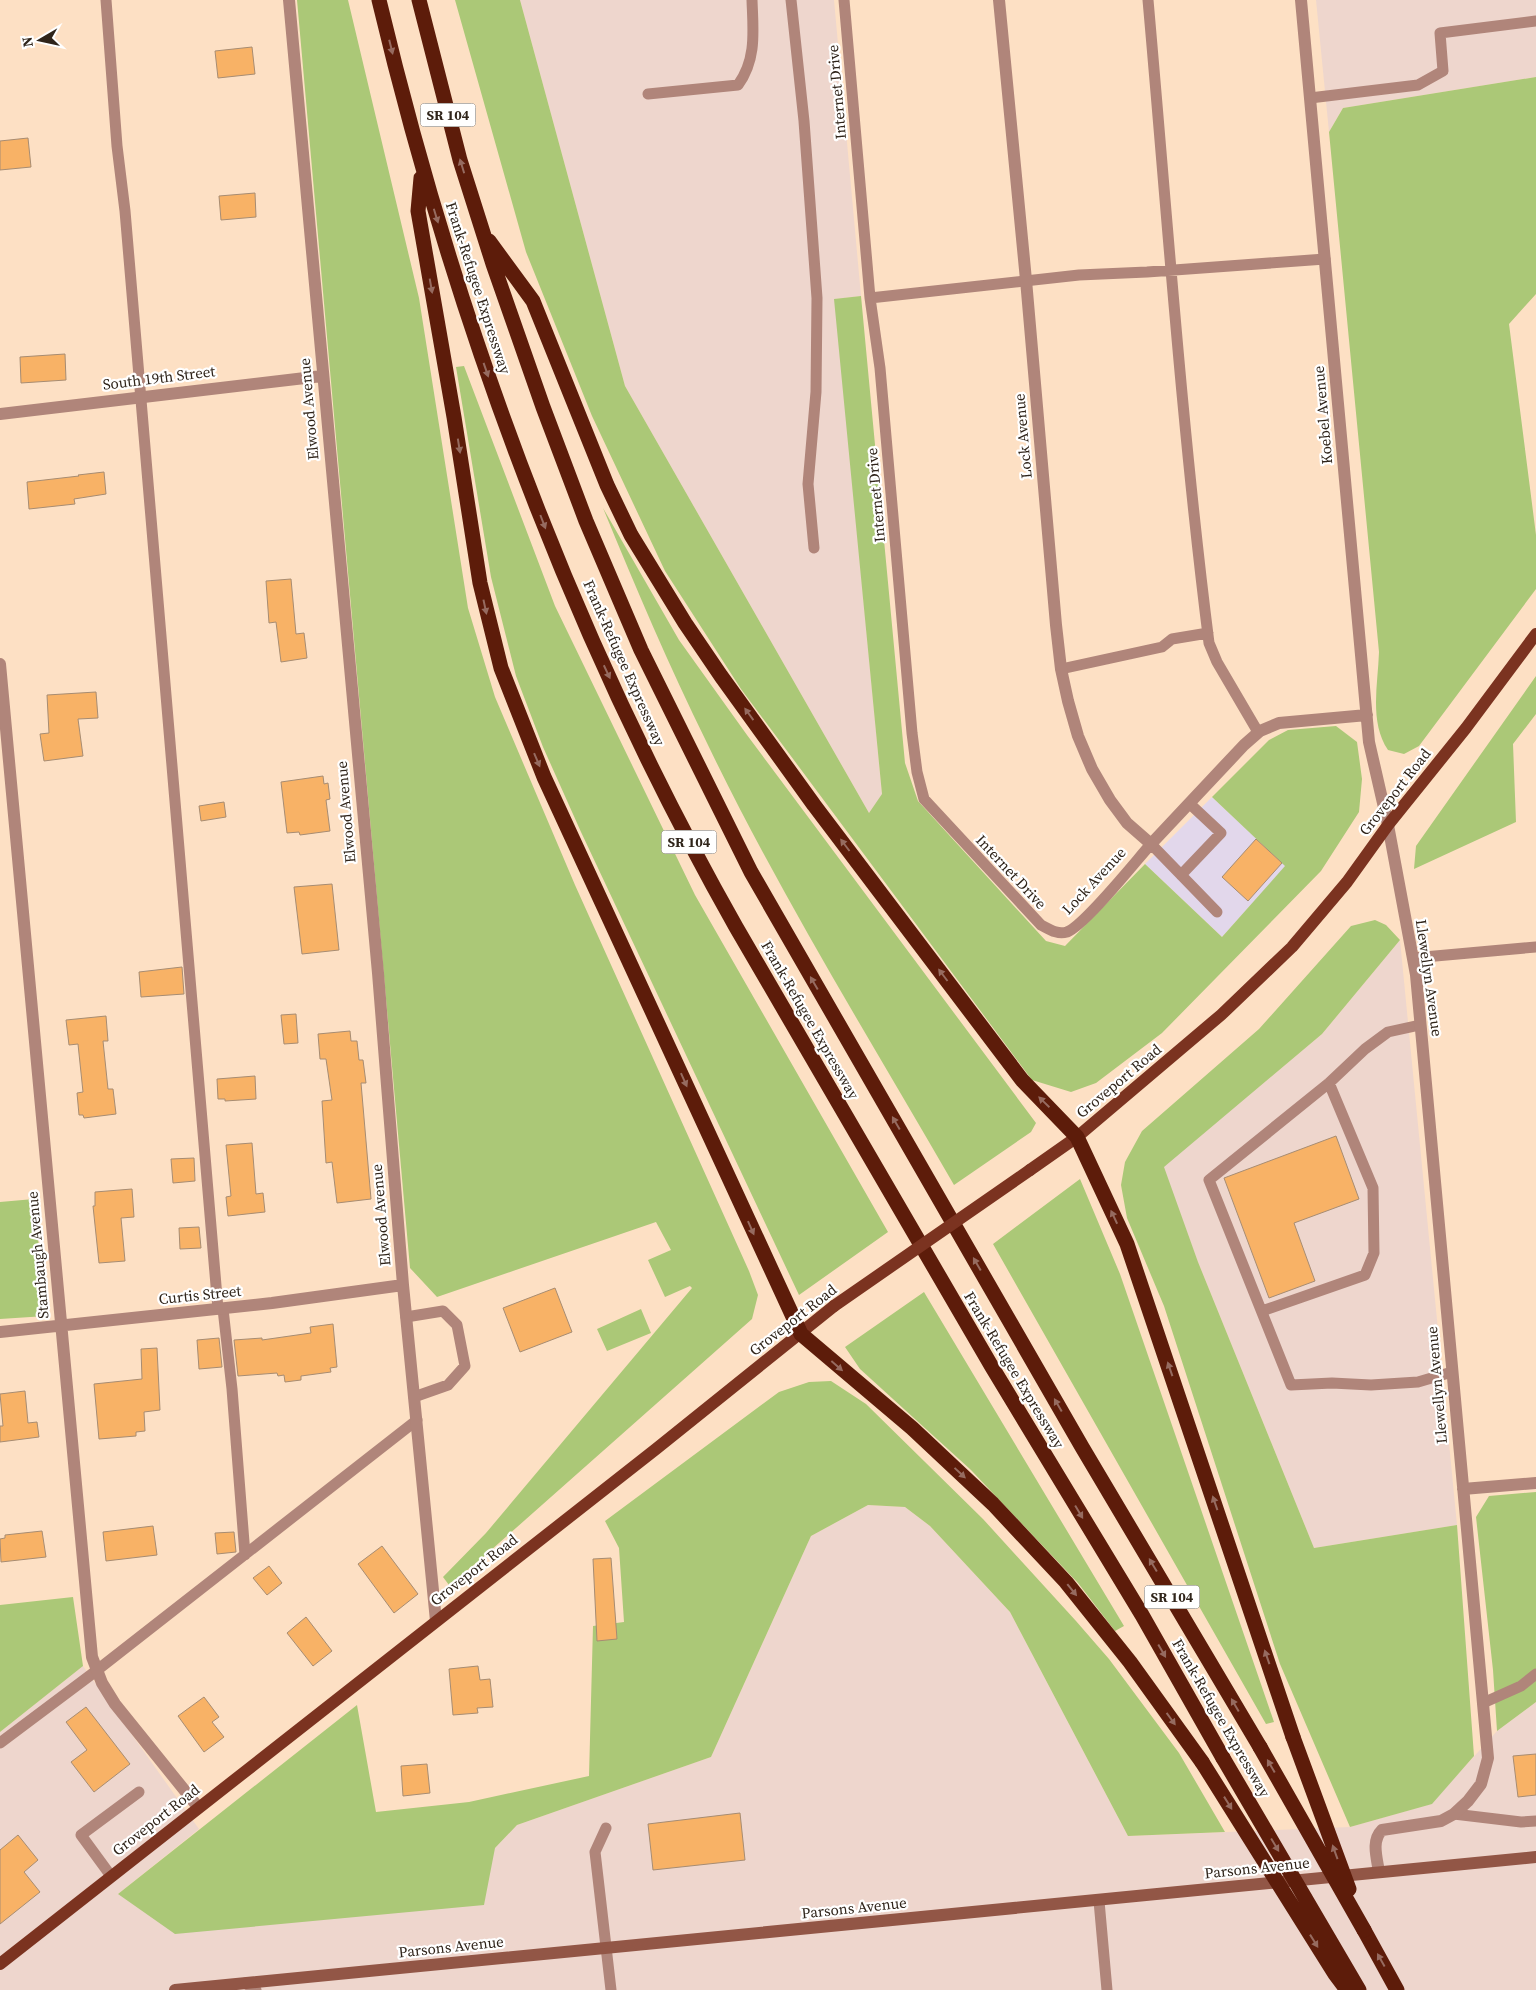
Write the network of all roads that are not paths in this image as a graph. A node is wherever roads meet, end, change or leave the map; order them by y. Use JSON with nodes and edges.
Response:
{"nodes":[{"id":1,"x":106,"y":0,"type":"edge"},
{"id":2,"x":289,"y":0,"type":"edge"},
{"id":3,"x":380,"y":0,"type":"edge"},
{"id":4,"x":419,"y":0,"type":"edge"},
{"id":5,"x":752,"y":0,"type":"edge"},
{"id":6,"x":790,"y":0,"type":"edge"},
{"id":7,"x":844,"y":0,"type":"edge"},
{"id":8,"x":1000,"y":0,"type":"edge"},
{"id":9,"x":1148,"y":0,"type":"edge"},
{"id":10,"x":1302,"y":0,"type":"edge"},
{"id":11,"x":1536,"y":21,"type":"edge"},
{"id":12,"x":648,"y":94,"type":"dead end"},
{"id":13,"x":1310,"y":98,"type":"junction"},
{"id":14,"x":422,"y":169,"type":"junction"},
{"id":15,"x":481,"y":229,"type":"junction"},
{"id":16,"x":1325,"y":259,"type":"junction"},
{"id":17,"x":1172,"y":270,"type":"junction"},
{"id":18,"x":1026,"y":280,"type":"junction"},
{"id":19,"x":870,"y":298,"type":"junction"},
{"id":20,"x":322,"y":376,"type":"junction"},
{"id":21,"x":139,"y":397,"type":"junction"},
{"id":22,"x":0,"y":414,"type":"edge"},
{"id":23,"x":814,"y":548,"type":"dead end"},
{"id":24,"x":1208,"y":633,"type":"junction"},
{"id":25,"x":1535,"y":638,"type":"edge"},
{"id":26,"x":0,"y":664,"type":"edge"},
{"id":27,"x":1061,"y":669,"type":"junction"},
{"id":28,"x":1367,"y":715,"type":"junction"},
{"id":29,"x":1258,"y":732,"type":"junction"},
{"id":30,"x":1190,"y":804,"type":"junction"},
{"id":31,"x":1388,"y":825,"type":"junction"},
{"id":32,"x":1151,"y":844,"type":"junction"},
{"id":33,"x":1181,"y":875,"type":"junction"},
{"id":34,"x":1217,"y":912,"type":"dead end"},
{"id":35,"x":1056,"y":932,"type":"joint"},
{"id":36,"x":1536,"y":947,"type":"edge"},
{"id":37,"x":1412,"y":958,"type":"junction"},
{"id":38,"x":1420,"y":1025,"type":"junction"},
{"id":39,"x":1329,"y":1083,"type":"junction"},
{"id":40,"x":1077,"y":1137,"type":"junction"},
{"id":41,"x":403,"y":1286,"type":"junction"},
{"id":42,"x":221,"y":1309,"type":"junction"},
{"id":43,"x":1262,"y":1311,"type":"junction"},
{"id":44,"x":406,"y":1317,"type":"junction"},
{"id":45,"x":60,"y":1326,"type":"junction"},
{"id":46,"x":0,"y":1332,"type":"edge"},
{"id":47,"x":801,"y":1334,"type":"junction"},
{"id":48,"x":1452,"y":1372,"type":"junction"},
{"id":49,"x":414,"y":1397,"type":"junction"},
{"id":50,"x":417,"y":1420,"type":"junction"},
{"id":51,"x":1536,"y":1483,"type":"edge"},
{"id":52,"x":1463,"y":1489,"type":"junction"},
{"id":53,"x":245,"y":1555,"type":"junction"},
{"id":54,"x":436,"y":1621,"type":"junction"},
{"id":55,"x":96,"y":1671,"type":"junction"},
{"id":56,"x":1536,"y":1674,"type":"edge"},
{"id":57,"x":1483,"y":1703,"type":"junction"},
{"id":58,"x":0,"y":1744,"type":"edge"},
{"id":59,"x":140,"y":1792,"type":"dead end"},
{"id":60,"x":198,"y":1808,"type":"junction"},
{"id":61,"x":1454,"y":1814,"type":"junction"},
{"id":62,"x":1536,"y":1820,"type":"edge"},
{"id":63,"x":606,"y":1828,"type":"dead end"},
{"id":64,"x":1536,"y":1857,"type":"edge"},
{"id":65,"x":1378,"y":1872,"type":"junction"},
{"id":66,"x":112,"y":1876,"type":"junction"},
{"id":67,"x":1099,"y":1900,"type":"junction"},
{"id":68,"x":1364,"y":1930,"type":"junction"},
{"id":69,"x":606,"y":1949,"type":"junction"},
{"id":70,"x":0,"y":1964,"type":"edge"},
{"id":71,"x":250,"y":1987,"type":"edge"},
{"id":72,"x":175,"y":1990,"type":"edge"},
{"id":73,"x":611,"y":1990,"type":"edge"},
{"id":74,"x":1107,"y":1990,"type":"edge"},
{"id":75,"x":1347,"y":1990,"type":"edge"},
{"id":76,"x":1359,"y":1990,"type":"edge"},
{"id":77,"x":1397,"y":1990,"type":"edge"}],
"edges":[{"from":1,"to":21,"type":"lane"},
{"from":2,"to":20,"type":"street","name":"Elwood Avenue"},
{"from":3,"to":14,"type":"highway","name":"Frank-Refugee Expressway","number":"SR 104","one_way":true},
{"from":15,"to":4,"type":"highway","name":"Frank-Refugee Expressway","number":"SR 104","one_way":true},
{"from":5,"to":12,"type":"lane"},
{"from":6,"to":23,"type":"lane"},
{"from":7,"to":19,"type":"lane","name":"Internet Drive"},
{"from":8,"to":18,"type":"street","name":"Lock Avenue"},
{"from":9,"to":17,"type":"lane"},
{"from":10,"to":13,"type":"street","name":"Koebel Avenue"},
{"from":11,"to":13,"type":"lane"},
{"from":13,"to":16,"type":"street","name":"Koebel Avenue"},
{"from":14,"to":47,"type":"highway","one_way":true},
{"from":14,"to":76,"type":"highway","name":"Frank-Refugee Expressway","number":"SR 104","one_way":true,"bridge":true},
{"from":40,"to":15,"type":"highway","one_way":true},
{"from":68,"to":15,"type":"highway","name":"Frank-Refugee Expressway","number":"SR 104","one_way":true,"bridge":true},
{"from":16,"to":17,"type":"lane"},
{"from":16,"to":28,"type":"street","name":"Koebel Avenue"},
{"from":17,"to":18,"type":"lane"},
{"from":17,"to":24,"type":"lane"},
{"from":18,"to":19,"type":"lane"},
{"from":18,"to":27,"type":"street","name":"Lock Avenue"},
{"from":19,"to":35,"type":"lane","name":"Internet Drive"},
{"from":20,"to":21,"type":"street","name":"South 19th Street"},
{"from":20,"to":41,"type":"street","name":"Elwood Avenue"},
{"from":21,"to":22,"type":"street","name":"South 19th Street"},
{"from":21,"to":42,"type":"lane"},
{"from":24,"to":27,"type":"lane"},
{"from":24,"to":29,"type":"lane"},
{"from":25,"to":31,"type":"main road","name":"Groveport Road"},
{"from":26,"to":45,"type":"street","name":"Stambaugh Avenue"},
{"from":27,"to":32,"type":"street","name":"Lock Avenue"},
{"from":28,"to":29,"type":"street","name":"Lock Avenue"},
{"from":28,"to":31,"type":"street","name":"Koebel Avenue"},
{"from":29,"to":30,"type":"street","name":"Lock Avenue"},
{"from":30,"to":32,"type":"street","name":"Lock Avenue"},
{"from":30,"to":33,"type":"lane"},
{"from":31,"to":37,"type":"street","name":"Llewellyn Avenue"},
{"from":31,"to":40,"type":"main road","name":"Groveport Road"},
{"from":32,"to":33,"type":"lane","name":"Lock Avenue"},
{"from":32,"to":35,"type":"lane","name":"Lock Avenue"},
{"from":33,"to":34,"type":"lane","name":"Lock Avenue"},
{"from":36,"to":37,"type":"lane"},
{"from":37,"to":38,"type":"street","name":"Llewellyn Avenue"},
{"from":38,"to":39,"type":"lane"},
{"from":38,"to":48,"type":"street","name":"Llewellyn Avenue"},
{"from":39,"to":43,"type":"lane"},
{"from":39,"to":43,"type":"lane"},
{"from":40,"to":47,"type":"main road","name":"Groveport Road","bridge":true},
{"from":68,"to":40,"type":"highway","one_way":true,"bridge":true},
{"from":41,"to":42,"type":"street","name":"Curtis Street"},
{"from":41,"to":44,"type":"street","name":"Elwood Avenue"},
{"from":42,"to":45,"type":"street","name":"Curtis Street"},
{"from":42,"to":53,"type":"lane"},
{"from":43,"to":48,"type":"lane"},
{"from":44,"to":49,"type":"street","name":"Elwood Avenue"},
{"from":44,"to":49,"type":"lane"},
{"from":45,"to":46,"type":"street","name":"Curtis Street"},
{"from":45,"to":55,"type":"street","name":"Stambaugh Avenue"},
{"from":47,"to":54,"type":"main road","name":"Groveport Road"},
{"from":47,"to":75,"type":"highway","one_way":true,"bridge":true},
{"from":48,"to":52,"type":"street","name":"Llewellyn Avenue"},
{"from":49,"to":50,"type":"street","name":"Elwood Avenue"},
{"from":50,"to":53,"type":"lane"},
{"from":50,"to":54,"type":"street","name":"Elwood Avenue"},
{"from":51,"to":52,"type":"street"},
{"from":52,"to":57,"type":"street","name":"Llewellyn Avenue"},
{"from":53,"to":55,"type":"lane"},
{"from":54,"to":60,"type":"main road","name":"Groveport Road"},
{"from":55,"to":58,"type":"lane"},
{"from":55,"to":60,"type":"street","name":"Stambaugh Avenue"},
{"from":56,"to":57,"type":"lane"},
{"from":57,"to":61,"type":"street","name":"Llewellyn Avenue"},
{"from":59,"to":66,"type":"lane"},
{"from":60,"to":66,"type":"main road","name":"Groveport Road"},
{"from":61,"to":62,"type":"lane"},
{"from":61,"to":65,"type":"street","name":"Llewellyn Avenue"},
{"from":63,"to":69,"type":"lane"},
{"from":64,"to":65,"type":"street","name":"Parsons Avenue"},
{"from":65,"to":67,"type":"street","name":"Parsons Avenue"},
{"from":66,"to":70,"type":"main road","name":"Groveport Road"},
{"from":67,"to":69,"type":"street","name":"Parsons Avenue"},
{"from":67,"to":74,"type":"lane"},
{"from":77,"to":68,"type":"highway","name":"Frank-Refugee Expressway","number":"SR 104","one_way":true},
{"from":69,"to":71,"type":"street","name":"Parsons Avenue"},
{"from":69,"to":73,"type":"lane"},
{"from":71,"to":72,"type":"street","name":"Parsons Avenue"}]}
